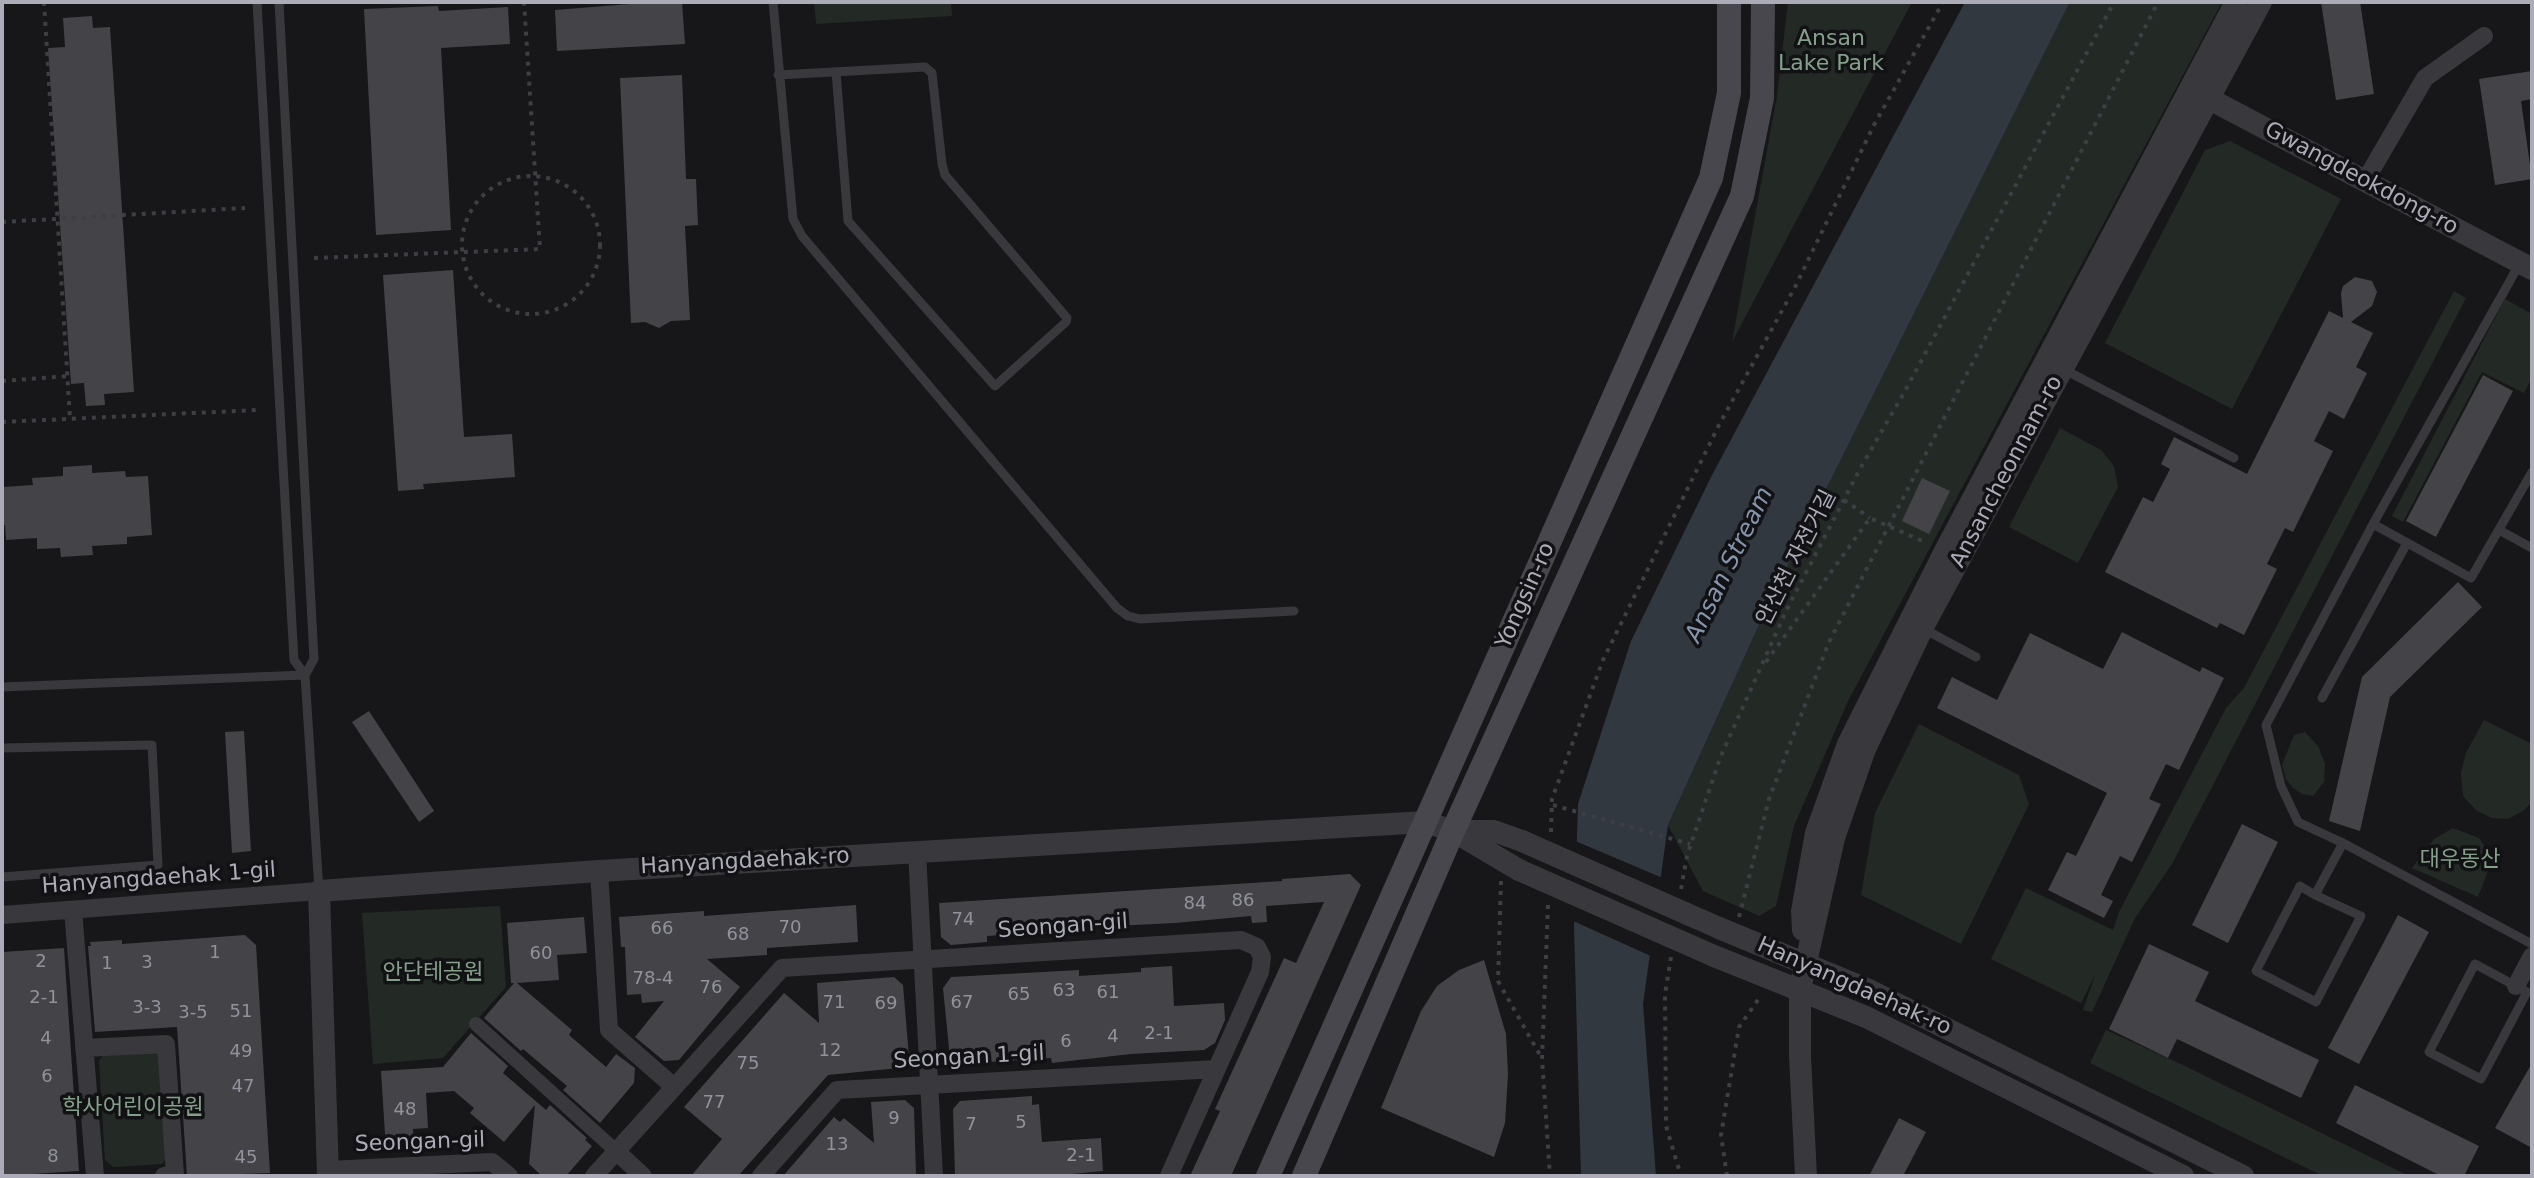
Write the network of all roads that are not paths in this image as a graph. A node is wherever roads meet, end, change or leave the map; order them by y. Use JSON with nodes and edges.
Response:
{"nodes":[{"id":1,"x":257,"y":2,"type":"edge"},
{"id":2,"x":279,"y":2,"type":"edge"},
{"id":3,"x":773,"y":2,"type":"edge"},
{"id":4,"x":1729,"y":2,"type":"edge"},
{"id":5,"x":1763,"y":2,"type":"edge"},
{"id":6,"x":2236,"y":2,"type":"edge"},
{"id":7,"x":2261,"y":2,"type":"edge"},
{"id":8,"x":2484,"y":36,"type":"dead end"},
{"id":9,"x":836,"y":72,"type":"junction"},
{"id":10,"x":778,"y":75,"type":"junction"},
{"id":11,"x":2199,"y":93,"type":"junction"},
{"id":12,"x":2365,"y":181,"type":"junction"},
{"id":13,"x":2526,"y":266,"type":"edge"},
{"id":14,"x":2063,"y":369,"type":"junction"},
{"id":15,"x":2234,"y":458,"type":"dead end"},
{"id":16,"x":2532,"y":472,"type":"edge"},
{"id":17,"x":2373,"y":524,"type":"junction"},
{"id":18,"x":2499,"y":530,"type":"junction"},
{"id":19,"x":2407,"y":543,"type":"junction"},
{"id":20,"x":2532,"y":548,"type":"edge"},
{"id":21,"x":1294,"y":611,"type":"dead end"},
{"id":22,"x":1916,"y":624,"type":"junction"},
{"id":23,"x":1976,"y":657,"type":"dead end"},
{"id":24,"x":305,"y":675,"type":"junction"},
{"id":25,"x":2,"y":687,"type":"edge"},
{"id":26,"x":2322,"y":698,"type":"dead end"},
{"id":27,"x":2,"y":748,"type":"edge"},
{"id":28,"x":1425,"y":822,"type":"junction"},
{"id":29,"x":1453,"y":831,"type":"junction"},
{"id":30,"x":2343,"y":843,"type":"junction"},
{"id":31,"x":917,"y":852,"type":"junction"},
{"id":32,"x":599,"y":871,"type":"junction"},
{"id":33,"x":2,"y":877,"type":"edge"},
{"id":34,"x":319,"y":891,"type":"junction"},
{"id":35,"x":2315,"y":895,"type":"junction"},
{"id":36,"x":73,"y":910,"type":"junction"},
{"id":37,"x":2,"y":915,"type":"edge"},
{"id":38,"x":2532,"y":944,"type":"edge"},
{"id":39,"x":2532,"y":956,"type":"edge"},
{"id":40,"x":923,"y":960,"type":"junction"},
{"id":41,"x":1805,"y":963,"type":"junction"},
{"id":42,"x":2516,"y":986,"type":"junction"},
{"id":43,"x":1800,"y":989,"type":"junction"},
{"id":44,"x":476,"y":1024,"type":"dead end"},
{"id":45,"x":84,"y":1048,"type":"junction"},
{"id":46,"x":1217,"y":1069,"type":"junction"},
{"id":47,"x":929,"y":1085,"type":"junction"},
{"id":48,"x":673,"y":1086,"type":"junction"},
{"id":49,"x":616,"y":1151,"type":"junction"},
{"id":50,"x":328,"y":1173,"type":"edge"},
{"id":51,"x":95,"y":1176,"type":"edge"},
{"id":52,"x":164,"y":1176,"type":"edge"},
{"id":53,"x":509,"y":1176,"type":"edge"},
{"id":54,"x":594,"y":1176,"type":"edge"},
{"id":55,"x":643,"y":1176,"type":"edge"},
{"id":56,"x":761,"y":1176,"type":"edge"},
{"id":57,"x":934,"y":1176,"type":"edge"},
{"id":58,"x":1169,"y":1176,"type":"edge"},
{"id":59,"x":1268,"y":1176,"type":"edge"},
{"id":60,"x":1304,"y":1176,"type":"edge"},
{"id":61,"x":1806,"y":1176,"type":"edge"},
{"id":62,"x":2183,"y":1176,"type":"edge"},
{"id":63,"x":2243,"y":1176,"type":"edge"}],
"edges":[{"from":1,"to":24,"type":"lane"},
{"from":2,"to":24,"type":"lane"},
{"from":3,"to":10,"type":"lane"},
{"from":4,"to":28,"type":"main road","name":"Yongsin-ro"},
{"from":5,"to":29,"type":"main road","name":"Yongsin-ro"},
{"from":6,"to":11,"type":"street","name":"Ansancheonnam-ro"},
{"from":7,"to":11,"type":"street","name":"Ansancheonnam-ro"},
{"from":8,"to":12,"type":"street"},
{"from":9,"to":9,"type":"lane"},
{"from":9,"to":10,"type":"lane"},
{"from":10,"to":21,"type":"lane"},
{"from":11,"to":12,"type":"street","name":"Gwangdeokdong-ro"},
{"from":11,"to":14,"type":"street","name":"Ansancheonnam-ro"},
{"from":11,"to":22,"type":"street","name":"Ansancheonnam-ro"},
{"from":12,"to":13,"type":"street","name":"Gwangdeokdong-ro"},
{"from":13,"to":17,"type":"lane"},
{"from":14,"to":15,"type":"lane"},
{"from":14,"to":22,"type":"street","name":"Ansancheonnam-ro"},
{"from":16,"to":18,"type":"lane"},
{"from":17,"to":19,"type":"lane"},
{"from":17,"to":30,"type":"lane"},
{"from":18,"to":19,"type":"lane"},
{"from":18,"to":20,"type":"lane"},
{"from":19,"to":26,"type":"lane"},
{"from":22,"to":23,"type":"lane"},
{"from":22,"to":41,"type":"street","name":"Ansancheonnam-ro"},
{"from":24,"to":25,"type":"lane"},
{"from":24,"to":34,"type":"lane"},
{"from":27,"to":33,"type":"lane"},
{"from":28,"to":29,"type":"street","name":"Hanyangdaehak-ro"},
{"from":28,"to":31,"type":"street","name":"Hanyangdaehak-ro"},
{"from":28,"to":59,"type":"main road","name":"Yongsin-ro"},
{"from":29,"to":41,"type":"street","name":"Hanyangdaehak-ro","bridge":true},
{"from":29,"to":43,"type":"street","name":"Hanyangdaehak-ro","bridge":true},
{"from":29,"to":60,"type":"main road","name":"Yongsin-ro"},
{"from":30,"to":35,"type":"lane"},
{"from":30,"to":38,"type":"lane"},
{"from":31,"to":32,"type":"street","name":"Hanyangdaehak-ro"},
{"from":31,"to":40,"type":"street"},
{"from":32,"to":34,"type":"street","name":"Hanyangdaehak-ro"},
{"from":32,"to":48,"type":"street"},
{"from":34,"to":36,"type":"street","name":"Hanyangdaehak 1-gil"},
{"from":34,"to":50,"type":"street"},
{"from":35,"to":35,"type":"lane"},
{"from":36,"to":37,"type":"street","name":"Hanyangdaehak 1-gil"},
{"from":36,"to":45,"type":"street"},
{"from":39,"to":42,"type":"street"},
{"from":40,"to":46,"type":"street","name":"Seongan-gil"},
{"from":40,"to":47,"type":"street"},
{"from":40,"to":48,"type":"street","name":"Seongan-gil"},
{"from":41,"to":43,"type":"street","name":"Ansancheonnam-ro"},
{"from":41,"to":63,"type":"street","name":"Hanyangdaehak-ro"},
{"from":42,"to":42,"type":"lane"},
{"from":43,"to":61,"type":"street","name":"Ansancheonnam-ro"},
{"from":43,"to":62,"type":"street","name":"Hanyangdaehak-ro"},
{"from":44,"to":49,"type":"street"},
{"from":45,"to":51,"type":"street"},
{"from":45,"to":52,"type":"street"},
{"from":46,"to":47,"type":"street","name":"Seongan 1-gil"},
{"from":46,"to":58,"type":"street","name":"Seongan-gil"},
{"from":47,"to":56,"type":"street","name":"Seongan 1-gil"},
{"from":47,"to":57,"type":"street"},
{"from":48,"to":49,"type":"street","name":"Seongan-gil"},
{"from":49,"to":54,"type":"street","name":"Seongan-gil"},
{"from":49,"to":55,"type":"street"},
{"from":50,"to":53,"type":"street","name":"Seongan-gil"}]}
